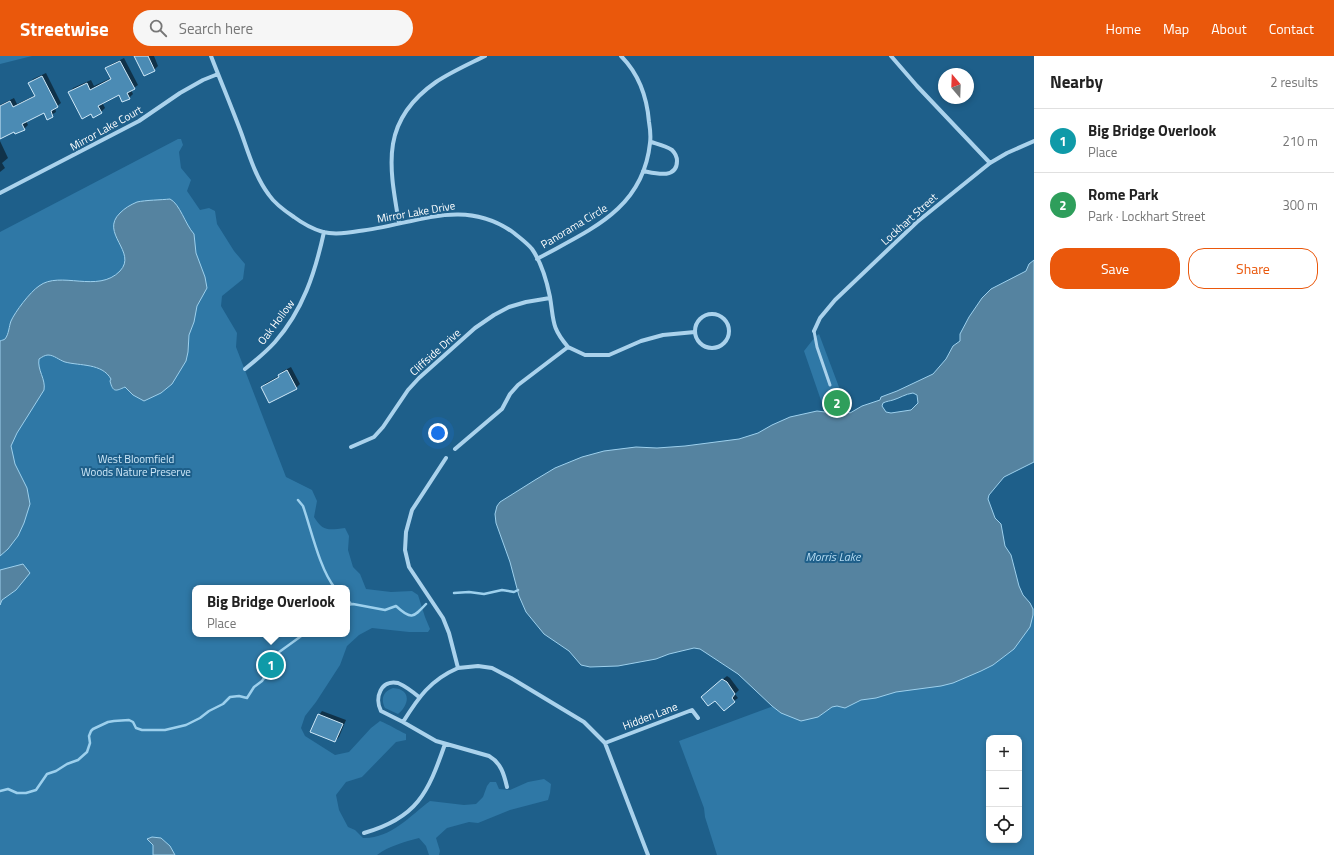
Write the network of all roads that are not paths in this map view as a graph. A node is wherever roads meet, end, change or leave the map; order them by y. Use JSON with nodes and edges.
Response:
{"nodes":[{"id":1,"x":211,"y":56,"type":"edge"},
{"id":2,"x":484,"y":56,"type":"edge"},
{"id":3,"x":621,"y":56,"type":"edge"},
{"id":4,"x":891,"y":56,"type":"edge"},
{"id":5,"x":218,"y":74,"type":"junction"},
{"id":6,"x":1034,"y":141,"type":"edge"},
{"id":7,"x":650,"y":142,"type":"junction"},
{"id":8,"x":990,"y":163,"type":"junction"},
{"id":9,"x":643,"y":171,"type":"junction"},
{"id":10,"x":0,"y":193,"type":"edge"},
{"id":11,"x":399,"y":223,"type":"junction"},
{"id":12,"x":324,"y":232,"type":"junction"},
{"id":13,"x":537,"y":259,"type":"junction"},
{"id":14,"x":550,"y":298,"type":"junction"},
{"id":15,"x":814,"y":331,"type":"joint"},
{"id":16,"x":695,"y":332,"type":"junction"},
{"id":17,"x":568,"y":347,"type":"junction"},
{"id":18,"x":245,"y":369,"type":"dead end"},
{"id":19,"x":830,"y":385,"type":"dead end"},
{"id":20,"x":351,"y":447,"type":"dead end"},
{"id":21,"x":455,"y":449,"type":"dead end"},
{"id":22,"x":446,"y":458,"type":"dead end"},
{"id":23,"x":458,"y":668,"type":"junction"},
{"id":24,"x":419,"y":697,"type":"junction"},
{"id":25,"x":698,"y":718,"type":"dead end"},
{"id":26,"x":403,"y":722,"type":"junction"},
{"id":27,"x":604,"y":743,"type":"junction"},
{"id":28,"x":445,"y":744,"type":"junction"},
{"id":29,"x":507,"y":787,"type":"dead end"},
{"id":30,"x":364,"y":833,"type":"dead end"},
{"id":31,"x":648,"y":855,"type":"edge"}],
"edges":[{"from":1,"to":5,"type":"street","name":"Mirror Lake Drive"},
{"from":2,"to":11,"type":"street"},
{"from":3,"to":7,"type":"street","name":"Panorama Circle"},
{"from":4,"to":8,"type":"street"},
{"from":5,"to":10,"type":"street","name":"Mirror Lake Court"},
{"from":5,"to":12,"type":"street","name":"Mirror Lake Drive"},
{"from":6,"to":8,"type":"street","name":"Lockhart Street"},
{"from":7,"to":9,"type":"street","name":"Panorama Circle"},
{"from":7,"to":9,"type":"street"},
{"from":8,"to":15,"type":"street","name":"Lockhart Street"},
{"from":9,"to":13,"type":"street","name":"Panorama Circle"},
{"from":11,"to":12,"type":"street","name":"Mirror Lake Drive"},
{"from":11,"to":13,"type":"street","name":"Mirror Lake Drive"},
{"from":12,"to":18,"type":"street","name":"Oak Hollow"},
{"from":13,"to":14,"type":"street","name":"Mirror Lake Drive"},
{"from":14,"to":17,"type":"street","name":"Mirror Lake Drive"},
{"from":14,"to":20,"type":"street","name":"Cliffside Drive"},
{"from":15,"to":19,"type":"lane"},
{"from":16,"to":16,"type":"street"},
{"from":16,"to":17,"type":"street"},
{"from":17,"to":21,"type":"street"},
{"from":22,"to":23,"type":"street"},
{"from":23,"to":24,"type":"street"},
{"from":23,"to":27,"type":"street"},
{"from":24,"to":26,"type":"street"},
{"from":24,"to":26,"type":"street"},
{"from":25,"to":27,"type":"street","name":"Hidden Lane"},
{"from":26,"to":28,"type":"street"},
{"from":27,"to":31,"type":"street"},
{"from":28,"to":29,"type":"street"},
{"from":28,"to":30,"type":"street"}]}
